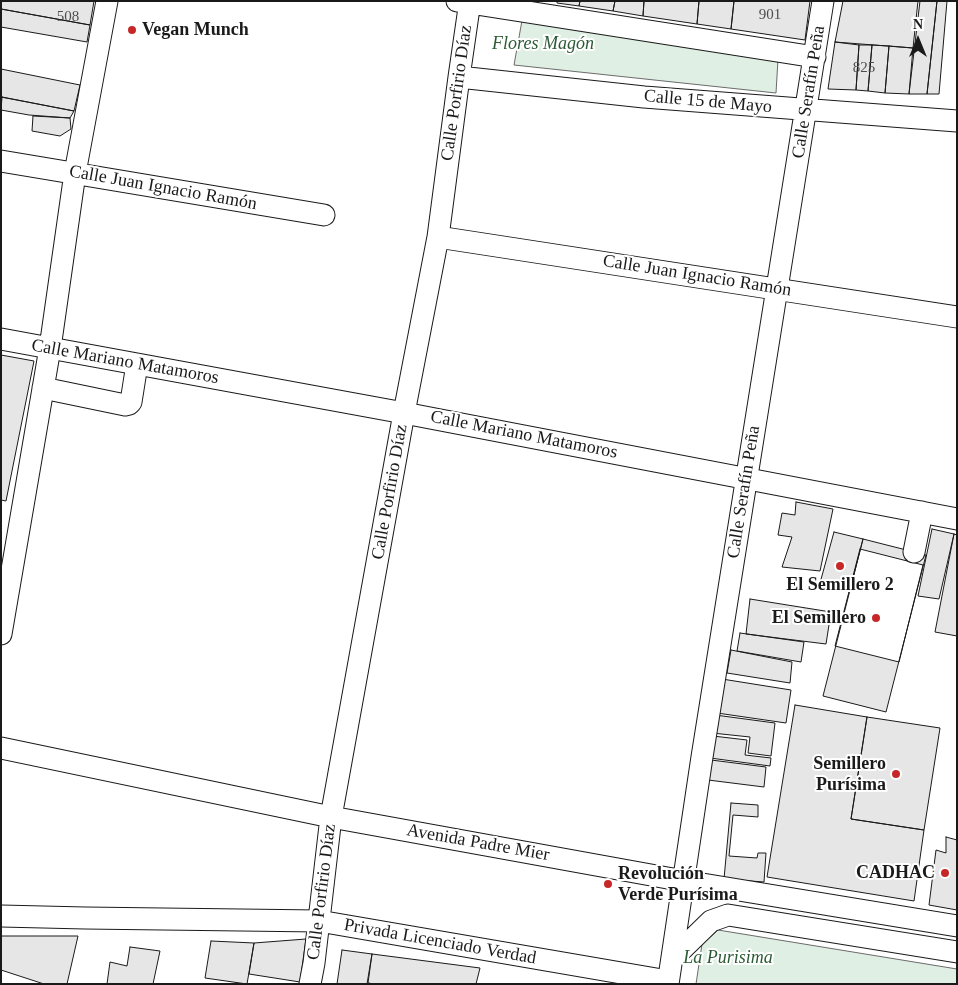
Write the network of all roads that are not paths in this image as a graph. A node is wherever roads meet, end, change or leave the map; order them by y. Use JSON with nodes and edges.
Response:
{"nodes":[{"id":1,"x":107,"y":1,"type":"edge"},
{"id":2,"x":823,"y":1,"type":"edge"},
{"id":3,"x":465,"y":2,"type":"edge"},
{"id":4,"x":814,"y":57,"type":"junction"},
{"id":5,"x":459,"y":77,"type":"junction"},
{"id":6,"x":806,"y":110,"type":"junction"},
{"id":7,"x":957,"y":121,"type":"edge"},
{"id":8,"x":1,"y":161,"type":"edge"},
{"id":9,"x":75,"y":173,"type":"junction"},
{"id":10,"x":324,"y":215,"type":"dead end"},
{"id":11,"x":438,"y":236,"type":"junction"},
{"id":12,"x":777,"y":288,"type":"junction"},
{"id":13,"x":957,"y":317,"type":"edge"},
{"id":14,"x":1,"y":340,"type":"edge"},
{"id":15,"x":50,"y":348,"type":"junction"},
{"id":16,"x":137,"y":364,"type":"junction"},
{"id":17,"x":43,"y":388,"type":"junction"},
{"id":18,"x":404,"y":412,"type":"junction"},
{"id":19,"x":747,"y":478,"type":"junction"},
{"id":20,"x":922,"y":512,"type":"junction"},
{"id":21,"x":957,"y":519,"type":"edge"},
{"id":22,"x":914,"y":552,"type":"dead end"},
{"id":23,"x":6,"y":586,"type":"edge"},
{"id":24,"x":1,"y":634,"type":"edge"},
{"id":25,"x":1,"y":748,"type":"edge"},
{"id":26,"x":331,"y":817,"type":"junction"},
{"id":27,"x":684,"y":881,"type":"junction"},
{"id":28,"x":1,"y":916,"type":"edge"},
{"id":29,"x":319,"y":921,"type":"junction"},
{"id":30,"x":957,"y":926,"type":"edge"},
{"id":31,"x":957,"y":952,"type":"edge"},
{"id":32,"x":672,"y":959,"type":"junction"},
{"id":33,"x":668,"y":982,"type":"edge"},
{"id":34,"x":310,"y":984,"type":"edge"}],
"edges":[{"from":1,"to":9,"type":"street"},
{"from":2,"to":4,"type":"street","name":"Calle Serafín Peña"},
{"from":3,"to":4,"type":"street"},
{"from":3,"to":5,"type":"street","name":"Calle Porfirio Díaz"},
{"from":4,"to":6,"type":"street","name":"Calle Serafín Peña"},
{"from":5,"to":6,"type":"street","name":"Calle 15 de Mayo"},
{"from":5,"to":11,"type":"street","name":"Calle Porfirio Díaz"},
{"from":6,"to":7,"type":"street","name":"Calle 15 de Mayo"},
{"from":6,"to":12,"type":"street","name":"Calle Serafín Peña"},
{"from":8,"to":9,"type":"street","name":"Calle Juan Ignacio Ramón"},
{"from":9,"to":10,"type":"street","name":"Calle Juan Ignacio Ramón"},
{"from":9,"to":15,"type":"street"},
{"from":11,"to":12,"type":"street","name":"Calle Juan Ignacio Ramón"},
{"from":11,"to":18,"type":"street","name":"Calle Porfirio Díaz"},
{"from":12,"to":13,"type":"street","name":"Calle Juan Ignacio Ramón"},
{"from":12,"to":19,"type":"street","name":"Calle Serafín Peña"},
{"from":14,"to":15,"type":"street","name":"Calle Mariano Matamoros"},
{"from":15,"to":16,"type":"street","name":"Calle Mariano Matamoros"},
{"from":15,"to":17,"type":"street"},
{"from":16,"to":17,"type":"street"},
{"from":16,"to":18,"type":"street","name":"Calle Mariano Matamoros"},
{"from":17,"to":23,"type":"street"},
{"from":18,"to":19,"type":"street","name":"Calle Mariano Matamoros"},
{"from":18,"to":26,"type":"street","name":"Calle Porfirio Díaz"},
{"from":19,"to":20,"type":"street","name":"Calle Mariano Matamoros"},
{"from":19,"to":27,"type":"street","name":"Calle Serafín Peña"},
{"from":20,"to":21,"type":"street","name":"Calle Mariano Matamoros"},
{"from":20,"to":22,"type":"street"},
{"from":23,"to":24,"type":"street"},
{"from":25,"to":26,"type":"street","name":"Avenida Padre Mier"},
{"from":26,"to":27,"type":"street","name":"Avenida Padre Mier"},
{"from":26,"to":29,"type":"street","name":"Calle Porfirio Díaz"},
{"from":27,"to":30,"type":"street","name":"Avenida Padre Mier"},
{"from":27,"to":32,"type":"street","name":"Calle Serafín Peña"},
{"from":28,"to":29,"type":"street","name":"Privada Licenciado Verdad"},
{"from":29,"to":33,"type":"street","name":"Privada Licenciado Verdad"},
{"from":29,"to":34,"type":"street","name":"Calle Porfirio Díaz"},
{"from":31,"to":32,"type":"street"},
{"from":32,"to":33,"type":"street","name":"Calle Serafín Peña"}]}
